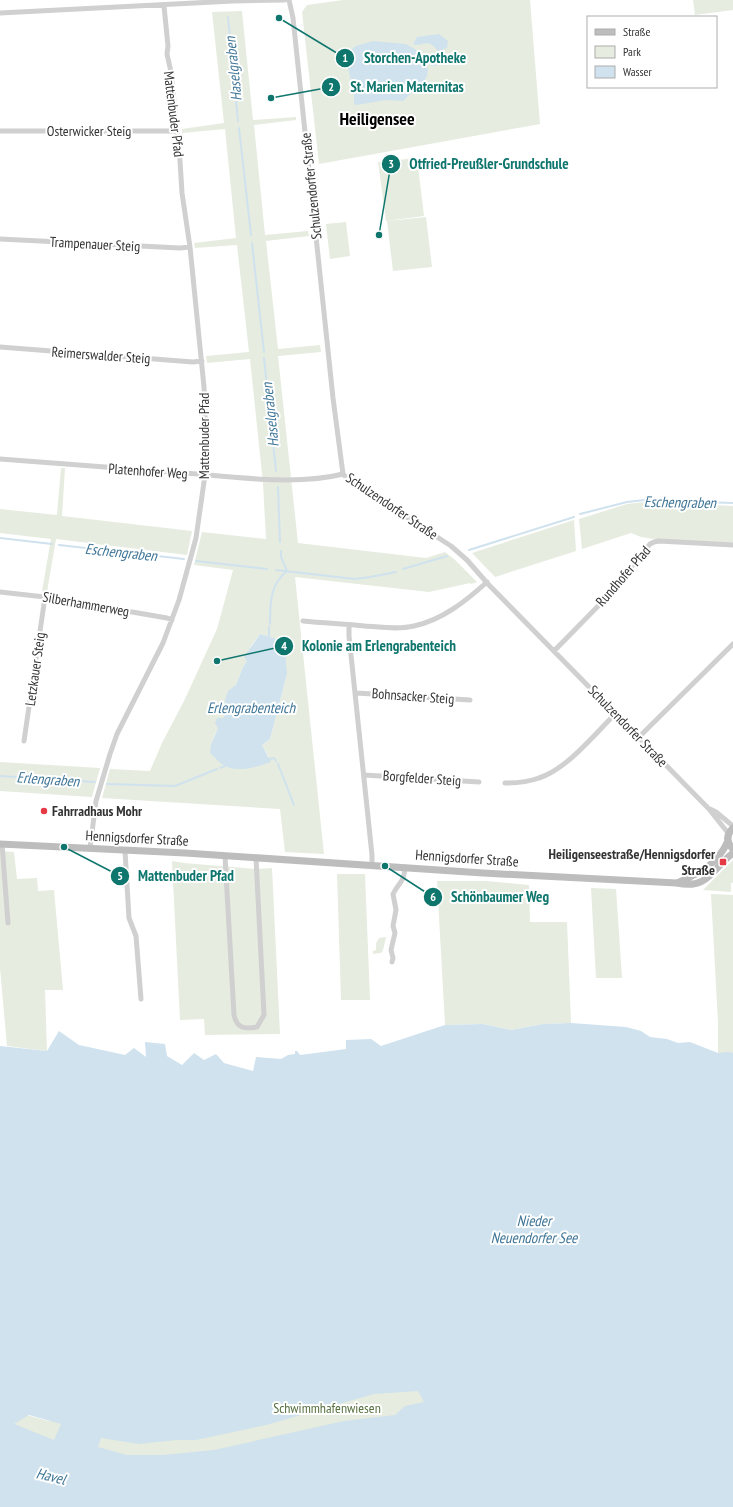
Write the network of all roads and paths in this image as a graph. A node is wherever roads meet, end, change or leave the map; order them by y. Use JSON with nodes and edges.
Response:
{"nodes":[{"id":1,"x":142,"y":0,"type":"edge"},
{"id":2,"x":285,"y":0,"type":"edge"},
{"id":3,"x":289,"y":0,"type":"edge"},
{"id":4,"x":142,"y":6,"type":"junction"},
{"id":5,"x":164,"y":6,"type":"junction"},
{"id":6,"x":0,"y":13,"type":"edge"},
{"id":7,"x":0,"y":131,"type":"edge"},
{"id":8,"x":177,"y":131,"type":"junction"},
{"id":9,"x":0,"y":239,"type":"edge"},
{"id":10,"x":190,"y":247,"type":"junction"},
{"id":11,"x":0,"y":347,"type":"edge"},
{"id":12,"x":202,"y":361,"type":"junction"},
{"id":13,"x":0,"y":459,"type":"edge"},
{"id":14,"x":343,"y":474,"type":"junction"},
{"id":15,"x":205,"y":475,"type":"junction"},
{"id":16,"x":733,"y":545,"type":"edge"},
{"id":17,"x":487,"y":582,"type":"junction"},
{"id":18,"x":0,"y":592,"type":"edge"},
{"id":19,"x":45,"y":597,"type":"junction"},
{"id":20,"x":172,"y":620,"type":"junction"},
{"id":21,"x":303,"y":622,"type":"dead end"},
{"id":22,"x":350,"y":625,"type":"junction"},
{"id":23,"x":733,"y":644,"type":"edge"},
{"id":24,"x":554,"y":651,"type":"junction"},
{"id":25,"x":356,"y":693,"type":"junction"},
{"id":26,"x":470,"y":700,"type":"dead end"},
{"id":27,"x":616,"y":713,"type":"junction"},
{"id":28,"x":640,"y":737,"type":"junction"},
{"id":29,"x":24,"y":741,"type":"dead end"},
{"id":30,"x":364,"y":775,"type":"junction"},
{"id":31,"x":479,"y":782,"type":"dead end"},
{"id":32,"x":506,"y":783,"type":"dead end"},
{"id":33,"x":709,"y":809,"type":"junction"},
{"id":34,"x":731,"y":829,"type":"edge"},
{"id":35,"x":728,"y":841,"type":"junction"},
{"id":36,"x":1,"y":844,"type":"edge"},
{"id":37,"x":90,"y":848,"type":"junction"},
{"id":38,"x":733,"y":849,"type":"edge"},
{"id":39,"x":126,"y":851,"type":"junction"},
{"id":40,"x":733,"y":853,"type":"edge"},
{"id":41,"x":225,"y":856,"type":"junction"},
{"id":42,"x":256,"y":858,"type":"junction"},
{"id":43,"x":372,"y":866,"type":"junction"},
{"id":44,"x":405,"y":867,"type":"junction"},
{"id":45,"x":677,"y":883,"type":"junction"},
{"id":46,"x":8,"y":923,"type":"dead end"},
{"id":47,"x":392,"y":962,"type":"dead end"},
{"id":48,"x":141,"y":999,"type":"dead end"}],
"edges":[{"from":1,"to":4,"type":"street"},
{"from":2,"to":5,"type":"street"},
{"from":3,"to":14,"type":"street","name":"Schulzendorfer Straße"},
{"from":4,"to":5,"type":"street"},
{"from":4,"to":6,"type":"street"},
{"from":5,"to":8,"type":"street","name":"Mattenbuder Pfad"},
{"from":7,"to":8,"type":"street","name":"Osterwicker Steig"},
{"from":8,"to":10,"type":"street","name":"Mattenbuder Pfad"},
{"from":9,"to":10,"type":"street","name":"Trampenauer Steig"},
{"from":10,"to":12,"type":"street","name":"Mattenbuder Pfad"},
{"from":11,"to":12,"type":"street","name":"Reimerswalder Steig"},
{"from":12,"to":15,"type":"street","name":"Mattenbuder Pfad"},
{"from":13,"to":15,"type":"street","name":"Platenhofer Weg"},
{"from":14,"to":15,"type":"street","name":"Platenhofer Weg"},
{"from":14,"to":17,"type":"street","name":"Schulzendorfer Straße"},
{"from":15,"to":20,"type":"street","name":"Mattenbuder Pfad"},
{"from":16,"to":24,"type":"street","name":"Rundhofer Pfad"},
{"from":17,"to":22,"type":"street"},
{"from":17,"to":24,"type":"street","name":"Schulzendorfer Straße"},
{"from":18,"to":19,"type":"street","name":"Silberhammerweg"},
{"from":19,"to":20,"type":"street","name":"Silberhammerweg"},
{"from":19,"to":29,"type":"street","name":"Letzkauer Steig"},
{"from":20,"to":37,"type":"street","name":"Mattenbuder Pfad"},
{"from":21,"to":22,"type":"street"},
{"from":22,"to":25,"type":"street"},
{"from":23,"to":28,"type":"street"},
{"from":24,"to":27,"type":"street","name":"Schulzendorfer Straße"},
{"from":25,"to":26,"type":"street","name":"Bohnsacker Steig"},
{"from":25,"to":30,"type":"street"},
{"from":27,"to":28,"type":"street","name":"Schulzendorfer Straße"},
{"from":27,"to":32,"type":"street"},
{"from":28,"to":33,"type":"street","name":"Schulzendorfer Straße"},
{"from":30,"to":31,"type":"street","name":"Borgfelder Steig"},
{"from":30,"to":43,"type":"street"},
{"from":33,"to":34,"type":"street","name":"Schulzendorfer Straße"},
{"from":33,"to":34,"type":"street","name":"Schulzendorfer Straße"},
{"from":34,"to":35,"type":"main road"},
{"from":35,"to":38,"type":"main road"},
{"from":35,"to":45,"type":"main road","name":"Hennigsdorfer Straße"},
{"from":36,"to":37,"type":"main road","name":"Hennigsdorfer Straße"},
{"from":36,"to":46,"type":"street"},
{"from":37,"to":39,"type":"main road","name":"Hennigsdorfer Straße"},
{"from":39,"to":41,"type":"main road","name":"Hennigsdorfer Straße"},
{"from":39,"to":48,"type":"street"},
{"from":40,"to":45,"type":"main road","name":"Hennigsdorfer Straße"},
{"from":41,"to":42,"type":"main road","name":"Hennigsdorfer Straße"},
{"from":41,"to":42,"type":"street"},
{"from":42,"to":43,"type":"main road","name":"Hennigsdorfer Straße"},
{"from":43,"to":44,"type":"main road","name":"Hennigsdorfer Straße"},
{"from":44,"to":45,"type":"main road","name":"Hennigsdorfer Straße"},
{"from":44,"to":47,"type":"street"}]}
